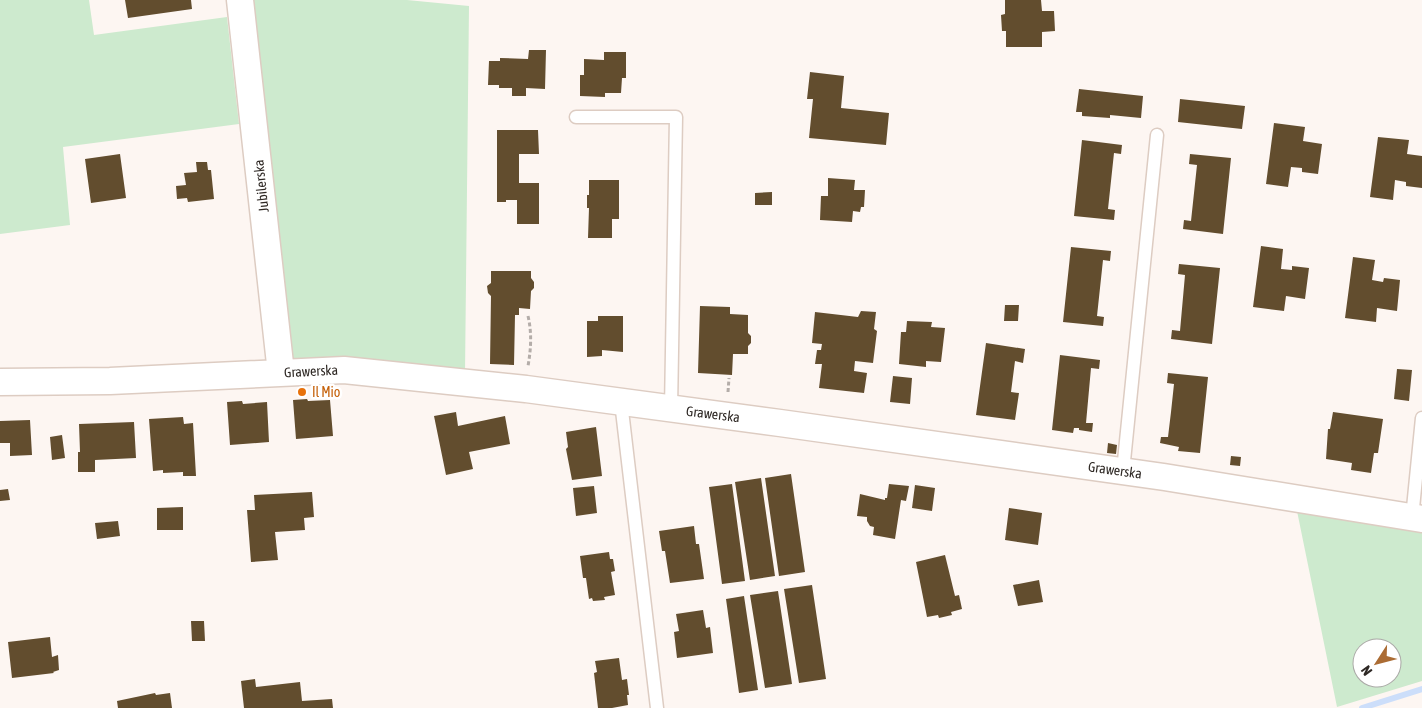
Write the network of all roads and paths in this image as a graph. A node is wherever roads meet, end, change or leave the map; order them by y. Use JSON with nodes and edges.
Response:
{"nodes":[{"id":1,"x":240,"y":0,"type":"edge"},
{"id":2,"x":576,"y":117,"type":"dead end"},
{"id":3,"x":1157,"y":135,"type":"dead end"},
{"id":4,"x":528,"y":316,"type":"dead end"},
{"id":5,"x":282,"y":373,"type":"junction"},
{"id":6,"x":527,"y":375,"type":"dead end"},
{"id":7,"x":0,"y":382,"type":"edge"},
{"id":8,"x":621,"y":402,"type":"junction"},
{"id":9,"x":671,"y":409,"type":"junction"},
{"id":10,"x":1422,"y":418,"type":"edge"},
{"id":11,"x":1123,"y":471,"type":"junction"},
{"id":12,"x":1417,"y":519,"type":"edge"},
{"id":13,"x":657,"y":708,"type":"edge"}],
"edges":[{"from":1,"to":5,"type":"street","name":"Jubilerska"},
{"from":2,"to":9,"type":"lane"},
{"from":3,"to":11,"type":"lane"},
{"from":4,"to":6,"type":"path"},
{"from":5,"to":7,"type":"street","name":"Grawerska"},
{"from":5,"to":8,"type":"street","name":"Grawerska"},
{"from":8,"to":9,"type":"street","name":"Grawerska"},
{"from":8,"to":13,"type":"lane"},
{"from":9,"to":11,"type":"street","name":"Grawerska"},
{"from":10,"to":12,"type":"lane"},
{"from":11,"to":12,"type":"street","name":"Grawerska"}]}
